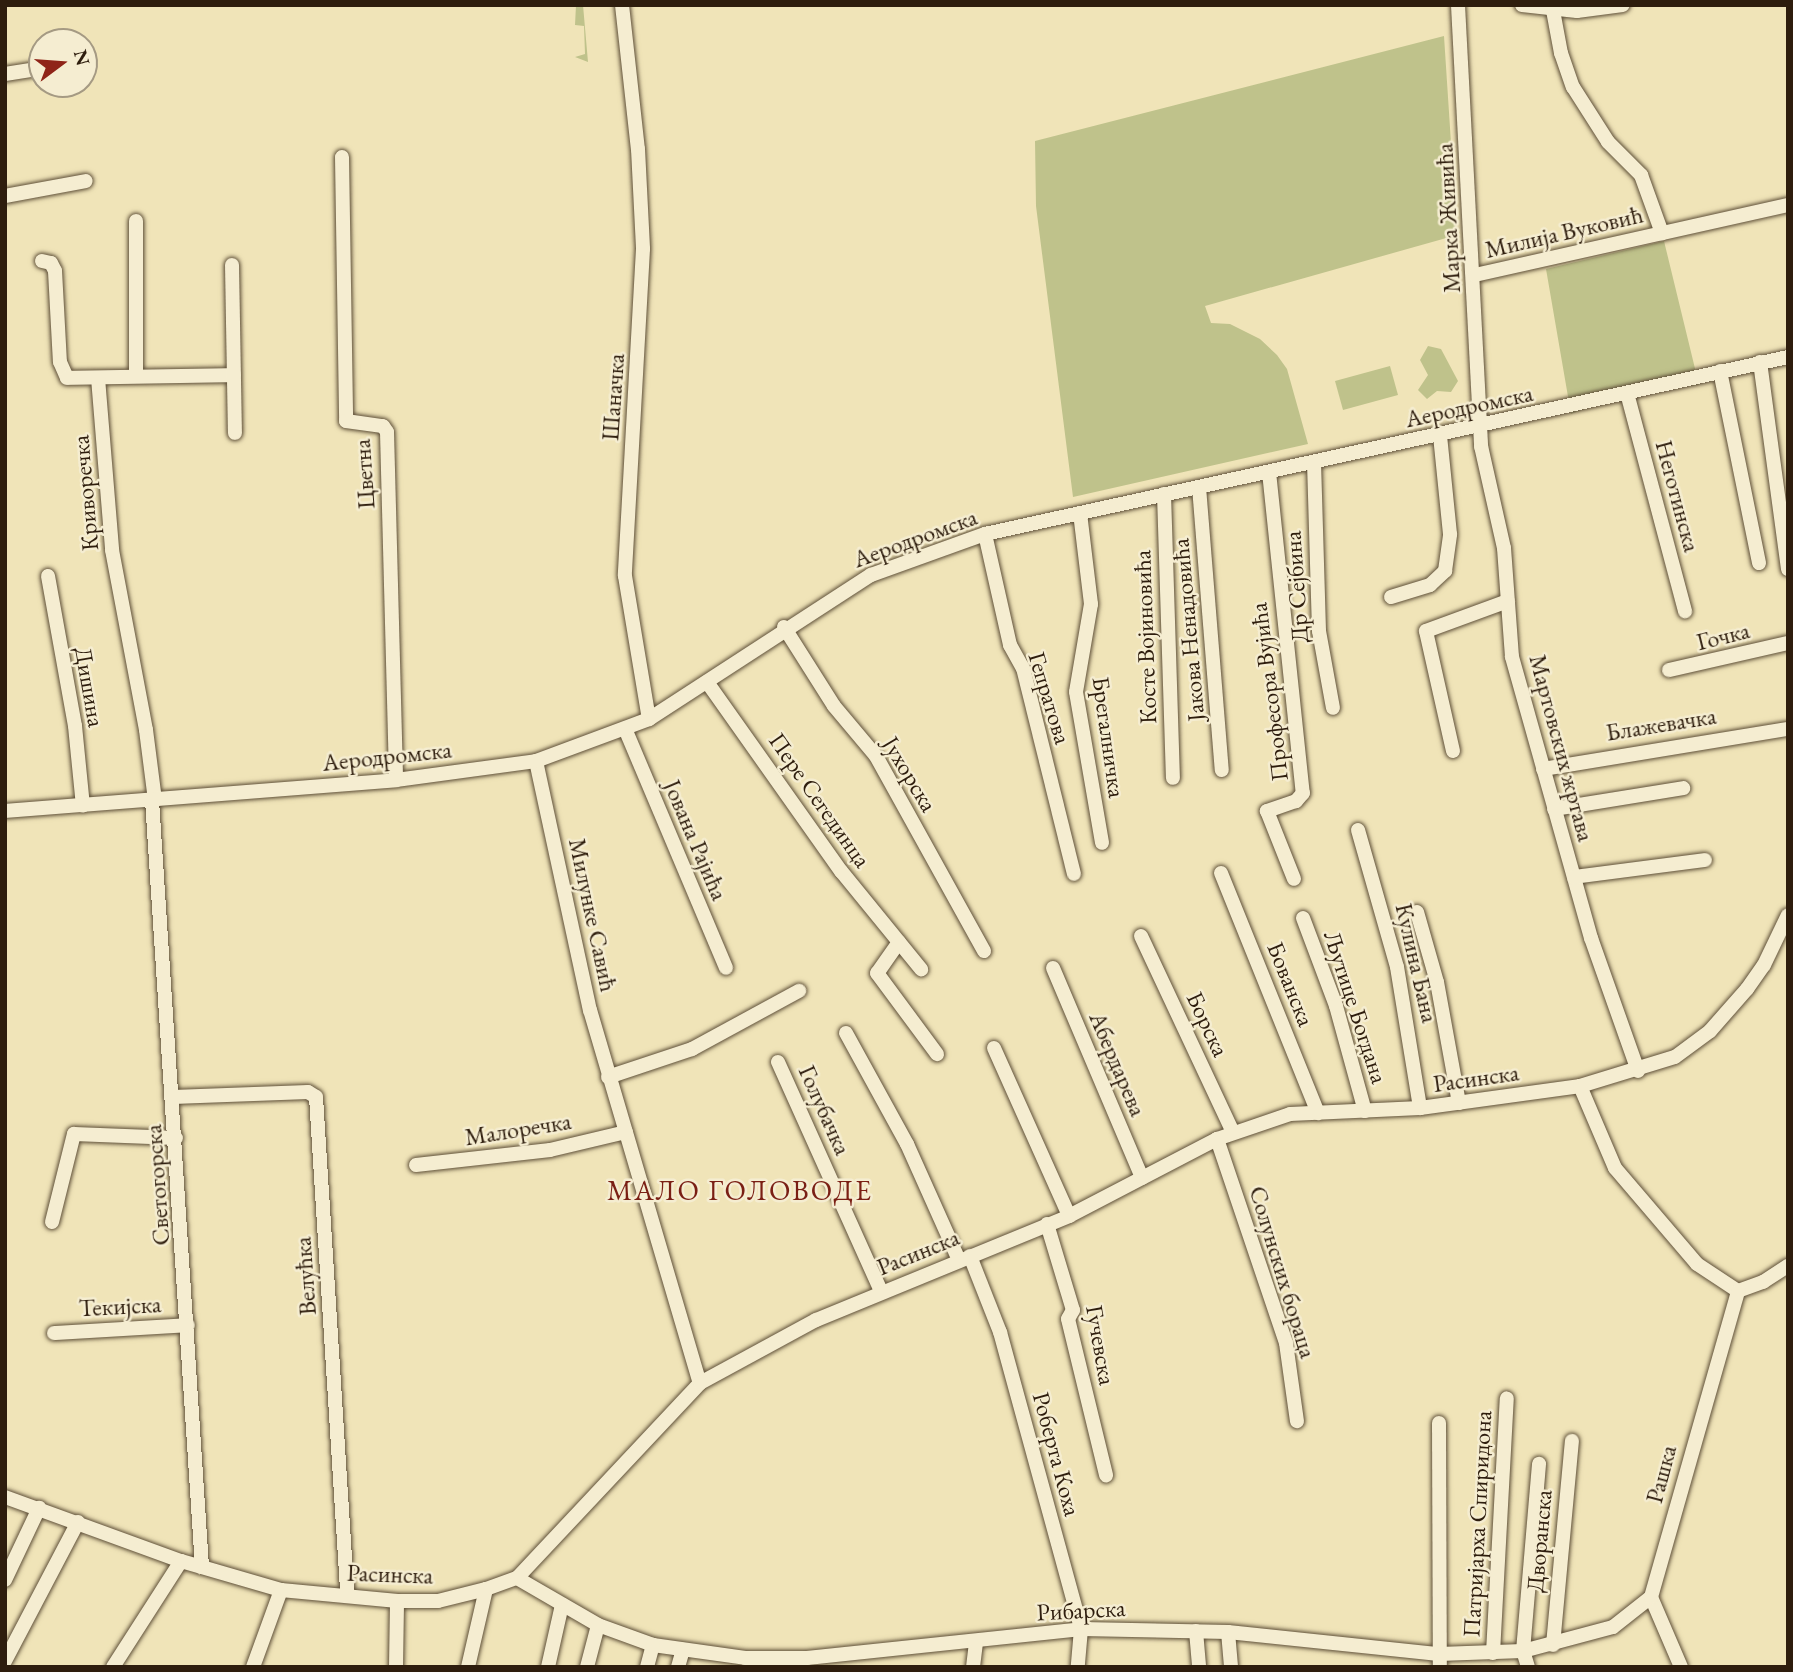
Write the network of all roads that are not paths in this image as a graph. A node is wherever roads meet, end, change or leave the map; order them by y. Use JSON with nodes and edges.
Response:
{"nodes":[{"id":1,"x":622,"y":5,"type":"edge"},
{"id":2,"x":1458,"y":5,"type":"edge"},
{"id":3,"x":1522,"y":5,"type":"edge"},
{"id":4,"x":1623,"y":5,"type":"edge"},
{"id":5,"x":1552,"y":8,"type":"edge"},
{"id":6,"x":28,"y":70,"type":"edge"},
{"id":7,"x":5,"y":74,"type":"edge"},
{"id":8,"x":342,"y":156,"type":"dead end"},
{"id":9,"x":86,"y":181,"type":"dead end"},
{"id":10,"x":5,"y":196,"type":"edge"},
{"id":11,"x":1788,"y":205,"type":"edge"},
{"id":12,"x":135,"y":221,"type":"dead end"},
{"id":13,"x":1662,"y":233,"type":"junction"},
{"id":14,"x":43,"y":261,"type":"dead end"},
{"id":15,"x":232,"y":265,"type":"dead end"},
{"id":16,"x":1475,"y":275,"type":"junction"},
{"id":17,"x":1788,"y":357,"type":"edge"},
{"id":18,"x":1760,"y":362,"type":"junction"},
{"id":19,"x":1720,"y":370,"type":"junction"},
{"id":20,"x":135,"y":374,"type":"junction"},
{"id":21,"x":234,"y":375,"type":"junction"},
{"id":22,"x":98,"y":378,"type":"junction"},
{"id":23,"x":1626,"y":393,"type":"junction"},
{"id":24,"x":1482,"y":428,"type":"junction"},
{"id":25,"x":235,"y":433,"type":"dead end"},
{"id":26,"x":1440,"y":436,"type":"junction"},
{"id":27,"x":1314,"y":463,"type":"junction"},
{"id":28,"x":1269,"y":472,"type":"junction"},
{"id":29,"x":1199,"y":487,"type":"junction"},
{"id":30,"x":1164,"y":494,"type":"junction"},
{"id":31,"x":1080,"y":513,"type":"junction"},
{"id":32,"x":985,"y":534,"type":"junction"},
{"id":33,"x":1759,"y":563,"type":"dead end"},
{"id":34,"x":1787,"y":569,"type":"edge"},
{"id":35,"x":47,"y":576,"type":"dead end"},
{"id":36,"x":1391,"y":597,"type":"dead end"},
{"id":37,"x":1508,"y":601,"type":"junction"},
{"id":38,"x":1685,"y":611,"type":"dead end"},
{"id":39,"x":784,"y":627,"type":"junction"},
{"id":40,"x":1788,"y":643,"type":"edge"},
{"id":41,"x":1669,"y":670,"type":"dead end"},
{"id":42,"x":707,"y":682,"type":"junction"},
{"id":43,"x":1333,"y":708,"type":"dead end"},
{"id":44,"x":649,"y":719,"type":"junction"},
{"id":45,"x":1788,"y":729,"type":"edge"},
{"id":46,"x":626,"y":731,"type":"junction"},
{"id":47,"x":1452,"y":751,"type":"dead end"},
{"id":48,"x":536,"y":761,"type":"junction"},
{"id":49,"x":1222,"y":769,"type":"dead end"},
{"id":50,"x":1542,"y":769,"type":"junction"},
{"id":51,"x":1173,"y":778,"type":"dead end"},
{"id":52,"x":396,"y":780,"type":"junction"},
{"id":53,"x":1683,"y":788,"type":"dead end"},
{"id":54,"x":153,"y":797,"type":"junction"},
{"id":55,"x":83,"y":806,"type":"junction"},
{"id":56,"x":1554,"y":809,"type":"junction"},
{"id":57,"x":5,"y":811,"type":"edge"},
{"id":58,"x":1358,"y":830,"type":"dead end"},
{"id":59,"x":1102,"y":843,"type":"dead end"},
{"id":60,"x":1705,"y":860,"type":"dead end"},
{"id":61,"x":1221,"y":873,"type":"dead end"},
{"id":62,"x":1074,"y":874,"type":"dead end"},
{"id":63,"x":1574,"y":877,"type":"junction"},
{"id":64,"x":1293,"y":879,"type":"dead end"},
{"id":65,"x":1417,"y":912,"type":"dead end"},
{"id":66,"x":1788,"y":915,"type":"edge"},
{"id":67,"x":1303,"y":918,"type":"dead end"},
{"id":68,"x":1141,"y":936,"type":"dead end"},
{"id":69,"x":899,"y":942,"type":"junction"},
{"id":70,"x":984,"y":951,"type":"dead end"},
{"id":71,"x":726,"y":968,"type":"dead end"},
{"id":72,"x":1053,"y":968,"type":"dead end"},
{"id":73,"x":921,"y":969,"type":"dead end"},
{"id":74,"x":799,"y":991,"type":"dead end"},
{"id":75,"x":846,"y":1033,"type":"dead end"},
{"id":76,"x":994,"y":1048,"type":"dead end"},
{"id":77,"x":937,"y":1054,"type":"dead end"},
{"id":78,"x":778,"y":1062,"type":"dead end"},
{"id":79,"x":1638,"y":1071,"type":"junction"},
{"id":80,"x":608,"y":1077,"type":"junction"},
{"id":81,"x":1580,"y":1086,"type":"junction"},
{"id":82,"x":173,"y":1097,"type":"junction"},
{"id":83,"x":1459,"y":1103,"type":"junction"},
{"id":84,"x":1420,"y":1108,"type":"junction"},
{"id":85,"x":1365,"y":1111,"type":"junction"},
{"id":86,"x":1318,"y":1113,"type":"junction"},
{"id":87,"x":626,"y":1132,"type":"junction"},
{"id":88,"x":1233,"y":1132,"type":"junction"},
{"id":89,"x":176,"y":1138,"type":"junction"},
{"id":90,"x":1217,"y":1139,"type":"junction"},
{"id":91,"x":416,"y":1165,"type":"dead end"},
{"id":92,"x":1142,"y":1178,"type":"junction"},
{"id":93,"x":1069,"y":1216,"type":"junction"},
{"id":94,"x":52,"y":1222,"type":"dead end"},
{"id":95,"x":1047,"y":1224,"type":"junction"},
{"id":96,"x":965,"y":1258,"type":"junction"},
{"id":97,"x":1788,"y":1266,"type":"edge"},
{"id":98,"x":881,"y":1291,"type":"junction"},
{"id":99,"x":1738,"y":1291,"type":"junction"},
{"id":100,"x":188,"y":1325,"type":"junction"},
{"id":101,"x":54,"y":1333,"type":"dead end"},
{"id":102,"x":700,"y":1383,"type":"junction"},
{"id":103,"x":1507,"y":1398,"type":"dead end"},
{"id":104,"x":1297,"y":1421,"type":"dead end"},
{"id":105,"x":1439,"y":1423,"type":"dead end"},
{"id":106,"x":1572,"y":1441,"type":"dead end"},
{"id":107,"x":1539,"y":1464,"type":"dead end"},
{"id":108,"x":1106,"y":1475,"type":"dead end"},
{"id":109,"x":5,"y":1497,"type":"edge"},
{"id":110,"x":39,"y":1508,"type":"junction"},
{"id":111,"x":78,"y":1522,"type":"junction"},
{"id":112,"x":181,"y":1561,"type":"junction"},
{"id":113,"x":202,"y":1567,"type":"junction"},
{"id":114,"x":517,"y":1577,"type":"junction"},
{"id":115,"x":5,"y":1580,"type":"edge"},
{"id":116,"x":281,"y":1590,"type":"junction"},
{"id":117,"x":486,"y":1590,"type":"junction"},
{"id":118,"x":347,"y":1596,"type":"junction"},
{"id":119,"x":1651,"y":1597,"type":"junction"},
{"id":120,"x":397,"y":1601,"type":"junction"},
{"id":121,"x":562,"y":1605,"type":"junction"},
{"id":122,"x":598,"y":1625,"type":"junction"},
{"id":123,"x":1081,"y":1629,"type":"junction"},
{"id":124,"x":1196,"y":1630,"type":"junction"},
{"id":125,"x":1228,"y":1632,"type":"junction"},
{"id":126,"x":976,"y":1642,"type":"junction"},
{"id":127,"x":653,"y":1645,"type":"junction"},
{"id":128,"x":1553,"y":1645,"type":"junction"},
{"id":129,"x":683,"y":1650,"type":"junction"},
{"id":130,"x":1523,"y":1651,"type":"junction"},
{"id":131,"x":1493,"y":1653,"type":"junction"},
{"id":132,"x":869,"y":1659,"type":"edge"},
{"id":133,"x":5,"y":1661,"type":"edge"},
{"id":134,"x":1439,"y":1661,"type":"edge"},
{"id":135,"x":744,"y":1662,"type":"edge"},
{"id":136,"x":806,"y":1662,"type":"edge"},
{"id":137,"x":113,"y":1667,"type":"edge"},
{"id":138,"x":253,"y":1667,"type":"edge"},
{"id":139,"x":396,"y":1667,"type":"edge"},
{"id":140,"x":468,"y":1667,"type":"edge"},
{"id":141,"x":548,"y":1667,"type":"edge"},
{"id":142,"x":587,"y":1667,"type":"edge"},
{"id":143,"x":647,"y":1667,"type":"edge"},
{"id":144,"x":678,"y":1667,"type":"edge"},
{"id":145,"x":973,"y":1667,"type":"edge"},
{"id":146,"x":1078,"y":1667,"type":"edge"},
{"id":147,"x":1199,"y":1667,"type":"edge"},
{"id":148,"x":1231,"y":1667,"type":"edge"},
{"id":149,"x":1528,"y":1667,"type":"edge"},
{"id":150,"x":1681,"y":1667,"type":"edge"}],
"edges":[{"from":1,"to":44,"type":"street","name":"Шаначка"},
{"from":2,"to":16,"type":"street","name":"Марка Живића"},
{"from":3,"to":5,"type":"street"},
{"from":4,"to":5,"type":"street"},
{"from":5,"to":13,"type":"street","name":"Милија Вуковић"},
{"from":6,"to":7,"type":"street"},
{"from":8,"to":52,"type":"street","name":"Цветна"},
{"from":9,"to":10,"type":"street"},
{"from":11,"to":13,"type":"street","name":"Милија Вуковић"},
{"from":12,"to":20,"type":"street"},
{"from":13,"to":16,"type":"street","name":"Милија Вуковић"},
{"from":14,"to":22,"type":"street"},
{"from":15,"to":21,"type":"street"},
{"from":16,"to":24,"type":"street","name":"Марка Живића"},
{"from":17,"to":18,"type":"street","name":"Аеродромска"},
{"from":18,"to":19,"type":"street","name":"Аеродромска"},
{"from":18,"to":34,"type":"street"},
{"from":19,"to":23,"type":"street","name":"Аеродромска"},
{"from":19,"to":33,"type":"street"},
{"from":20,"to":21,"type":"street"},
{"from":20,"to":22,"type":"street"},
{"from":21,"to":25,"type":"street"},
{"from":22,"to":54,"type":"street","name":"Криворечка"},
{"from":23,"to":24,"type":"street","name":"Аеродромска"},
{"from":23,"to":38,"type":"street","name":"Неготинска"},
{"from":24,"to":26,"type":"street","name":"Аеродромска"},
{"from":24,"to":37,"type":"street","name":"Мартовских жртава"},
{"from":26,"to":27,"type":"street","name":"Аеродромска"},
{"from":26,"to":36,"type":"street"},
{"from":27,"to":28,"type":"street","name":"Аеродромска"},
{"from":27,"to":43,"type":"street","name":"Др Сејбина"},
{"from":28,"to":29,"type":"street","name":"Аеродромска"},
{"from":28,"to":64,"type":"street","name":"Професора Вујића"},
{"from":29,"to":30,"type":"street","name":"Аеродромска"},
{"from":29,"to":49,"type":"street","name":"Јакова Ненадовића"},
{"from":30,"to":31,"type":"street","name":"Аеродромска"},
{"from":30,"to":51,"type":"street","name":"Косте Војиновића"},
{"from":31,"to":32,"type":"street","name":"Аеродромска"},
{"from":31,"to":59,"type":"street","name":"Брегалничка"},
{"from":32,"to":39,"type":"street","name":"Аеродромска"},
{"from":32,"to":62,"type":"street","name":"Гепратова"},
{"from":35,"to":55,"type":"street","name":"Дишина"},
{"from":37,"to":47,"type":"street"},
{"from":37,"to":50,"type":"street","name":"Мартовских жртава"},
{"from":39,"to":42,"type":"street","name":"Аеродромска"},
{"from":39,"to":70,"type":"street","name":"Јухорска"},
{"from":40,"to":41,"type":"street","name":"Гочка"},
{"from":42,"to":44,"type":"street","name":"Аеродромска"},
{"from":42,"to":69,"type":"street","name":"Пере Сегединца"},
{"from":44,"to":46,"type":"street","name":"Аеродромска"},
{"from":45,"to":50,"type":"street","name":"Блажевачка"},
{"from":46,"to":48,"type":"street","name":"Аеродромска"},
{"from":46,"to":71,"type":"street","name":"Јована Рајића"},
{"from":48,"to":52,"type":"street","name":"Аеродромска"},
{"from":48,"to":80,"type":"street","name":"Милунке Савић"},
{"from":50,"to":56,"type":"street","name":"Мартовских жртава"},
{"from":52,"to":54,"type":"street","name":"Аеродромска"},
{"from":53,"to":56,"type":"street"},
{"from":54,"to":55,"type":"street","name":"Аеродромска"},
{"from":54,"to":82,"type":"street","name":"Светогорска"},
{"from":55,"to":57,"type":"street","name":"Аеродромска"},
{"from":56,"to":63,"type":"street","name":"Мартовских жртава"},
{"from":58,"to":84,"type":"street","name":"Кулина Бана"},
{"from":60,"to":63,"type":"street"},
{"from":61,"to":86,"type":"street","name":"Бованска"},
{"from":63,"to":79,"type":"street","name":"Мартовских жртава"},
{"from":65,"to":83,"type":"street"},
{"from":66,"to":79,"type":"street","name":"Расинска"},
{"from":67,"to":85,"type":"street","name":"Љутице Богдана"},
{"from":68,"to":88,"type":"street","name":"Борска"},
{"from":69,"to":73,"type":"street","name":"Пере Сегединца"},
{"from":69,"to":77,"type":"street"},
{"from":72,"to":92,"type":"street","name":"Абердарева"},
{"from":74,"to":80,"type":"street"},
{"from":75,"to":96,"type":"street","name":"Роберта Коха"},
{"from":76,"to":93,"type":"street"},
{"from":78,"to":98,"type":"street","name":"Голубачка"},
{"from":79,"to":81,"type":"street","name":"Расинска"},
{"from":80,"to":87,"type":"street","name":"Милунке Савић"},
{"from":81,"to":83,"type":"street","name":"Расинска"},
{"from":81,"to":99,"type":"street"},
{"from":82,"to":89,"type":"street","name":"Светогорска"},
{"from":82,"to":118,"type":"street","name":"Велућка"},
{"from":83,"to":84,"type":"street","name":"Расинска"},
{"from":84,"to":85,"type":"street","name":"Расинска"},
{"from":85,"to":86,"type":"street","name":"Расинска"},
{"from":86,"to":88,"type":"street","name":"Расинска"},
{"from":87,"to":91,"type":"street","name":"Малоречка"},
{"from":87,"to":102,"type":"street","name":"Милунке Савић"},
{"from":88,"to":90,"type":"street","name":"Расинска"},
{"from":89,"to":94,"type":"street"},
{"from":89,"to":100,"type":"street","name":"Светогорска"},
{"from":90,"to":92,"type":"street","name":"Расинска"},
{"from":90,"to":104,"type":"street","name":"Солунских бораца"},
{"from":92,"to":93,"type":"street","name":"Расинска"},
{"from":93,"to":95,"type":"street","name":"Расинска"},
{"from":95,"to":96,"type":"street","name":"Расинска"},
{"from":95,"to":108,"type":"street","name":"Гучевска"},
{"from":96,"to":98,"type":"street","name":"Расинска"},
{"from":96,"to":123,"type":"street","name":"Роберта Коха"},
{"from":97,"to":99,"type":"street"},
{"from":98,"to":102,"type":"street","name":"Расинска"},
{"from":99,"to":119,"type":"street","name":"Рашка"},
{"from":100,"to":101,"type":"street","name":"Текијска"},
{"from":100,"to":113,"type":"street","name":"Светогорска"},
{"from":102,"to":114,"type":"street","name":"Расинска"},
{"from":103,"to":131,"type":"street","name":"Патријарха Спиридона"},
{"from":105,"to":134,"type":"street"},
{"from":106,"to":128,"type":"street","name":"Дворанска"},
{"from":107,"to":130,"type":"street"},
{"from":109,"to":110,"type":"street","name":"Расинска"},
{"from":110,"to":111,"type":"street","name":"Расинска"},
{"from":110,"to":115,"type":"street"},
{"from":111,"to":112,"type":"street","name":"Расинска"},
{"from":111,"to":133,"type":"street"},
{"from":112,"to":113,"type":"street","name":"Расинска"},
{"from":112,"to":137,"type":"street"},
{"from":113,"to":116,"type":"street","name":"Расинска"},
{"from":114,"to":117,"type":"street","name":"Расинска"},
{"from":114,"to":121,"type":"street","name":"Рибарска"},
{"from":116,"to":118,"type":"street","name":"Расинска"},
{"from":116,"to":138,"type":"street"},
{"from":117,"to":120,"type":"street","name":"Расинска"},
{"from":117,"to":140,"type":"street"},
{"from":118,"to":120,"type":"street","name":"Расинска"},
{"from":119,"to":128,"type":"street","name":"Рибарска"},
{"from":119,"to":150,"type":"street"},
{"from":120,"to":139,"type":"street"},
{"from":121,"to":122,"type":"street","name":"Рибарска"},
{"from":121,"to":141,"type":"street"},
{"from":122,"to":127,"type":"street","name":"Рибарска"},
{"from":122,"to":142,"type":"street"},
{"from":123,"to":124,"type":"street","name":"Рибарска"},
{"from":123,"to":126,"type":"street","name":"Рибарска"},
{"from":123,"to":146,"type":"street","name":"Роберта Коха"},
{"from":124,"to":125,"type":"street","name":"Рибарска"},
{"from":124,"to":147,"type":"street"},
{"from":125,"to":134,"type":"street","name":"Рибарска"},
{"from":125,"to":148,"type":"street"},
{"from":126,"to":132,"type":"street","name":"Рибарска"},
{"from":126,"to":145,"type":"street"},
{"from":127,"to":129,"type":"street","name":"Рибарска"},
{"from":127,"to":143,"type":"street"},
{"from":128,"to":130,"type":"street","name":"Рибарска"},
{"from":129,"to":135,"type":"street","name":"Рибарска"},
{"from":129,"to":144,"type":"street"},
{"from":130,"to":131,"type":"street","name":"Рибарска"},
{"from":130,"to":149,"type":"street"},
{"from":131,"to":134,"type":"street","name":"Рибарска"},
{"from":132,"to":136,"type":"street","name":"Рибарска"},
{"from":135,"to":136,"type":"street","name":"Рибарска"}]}
